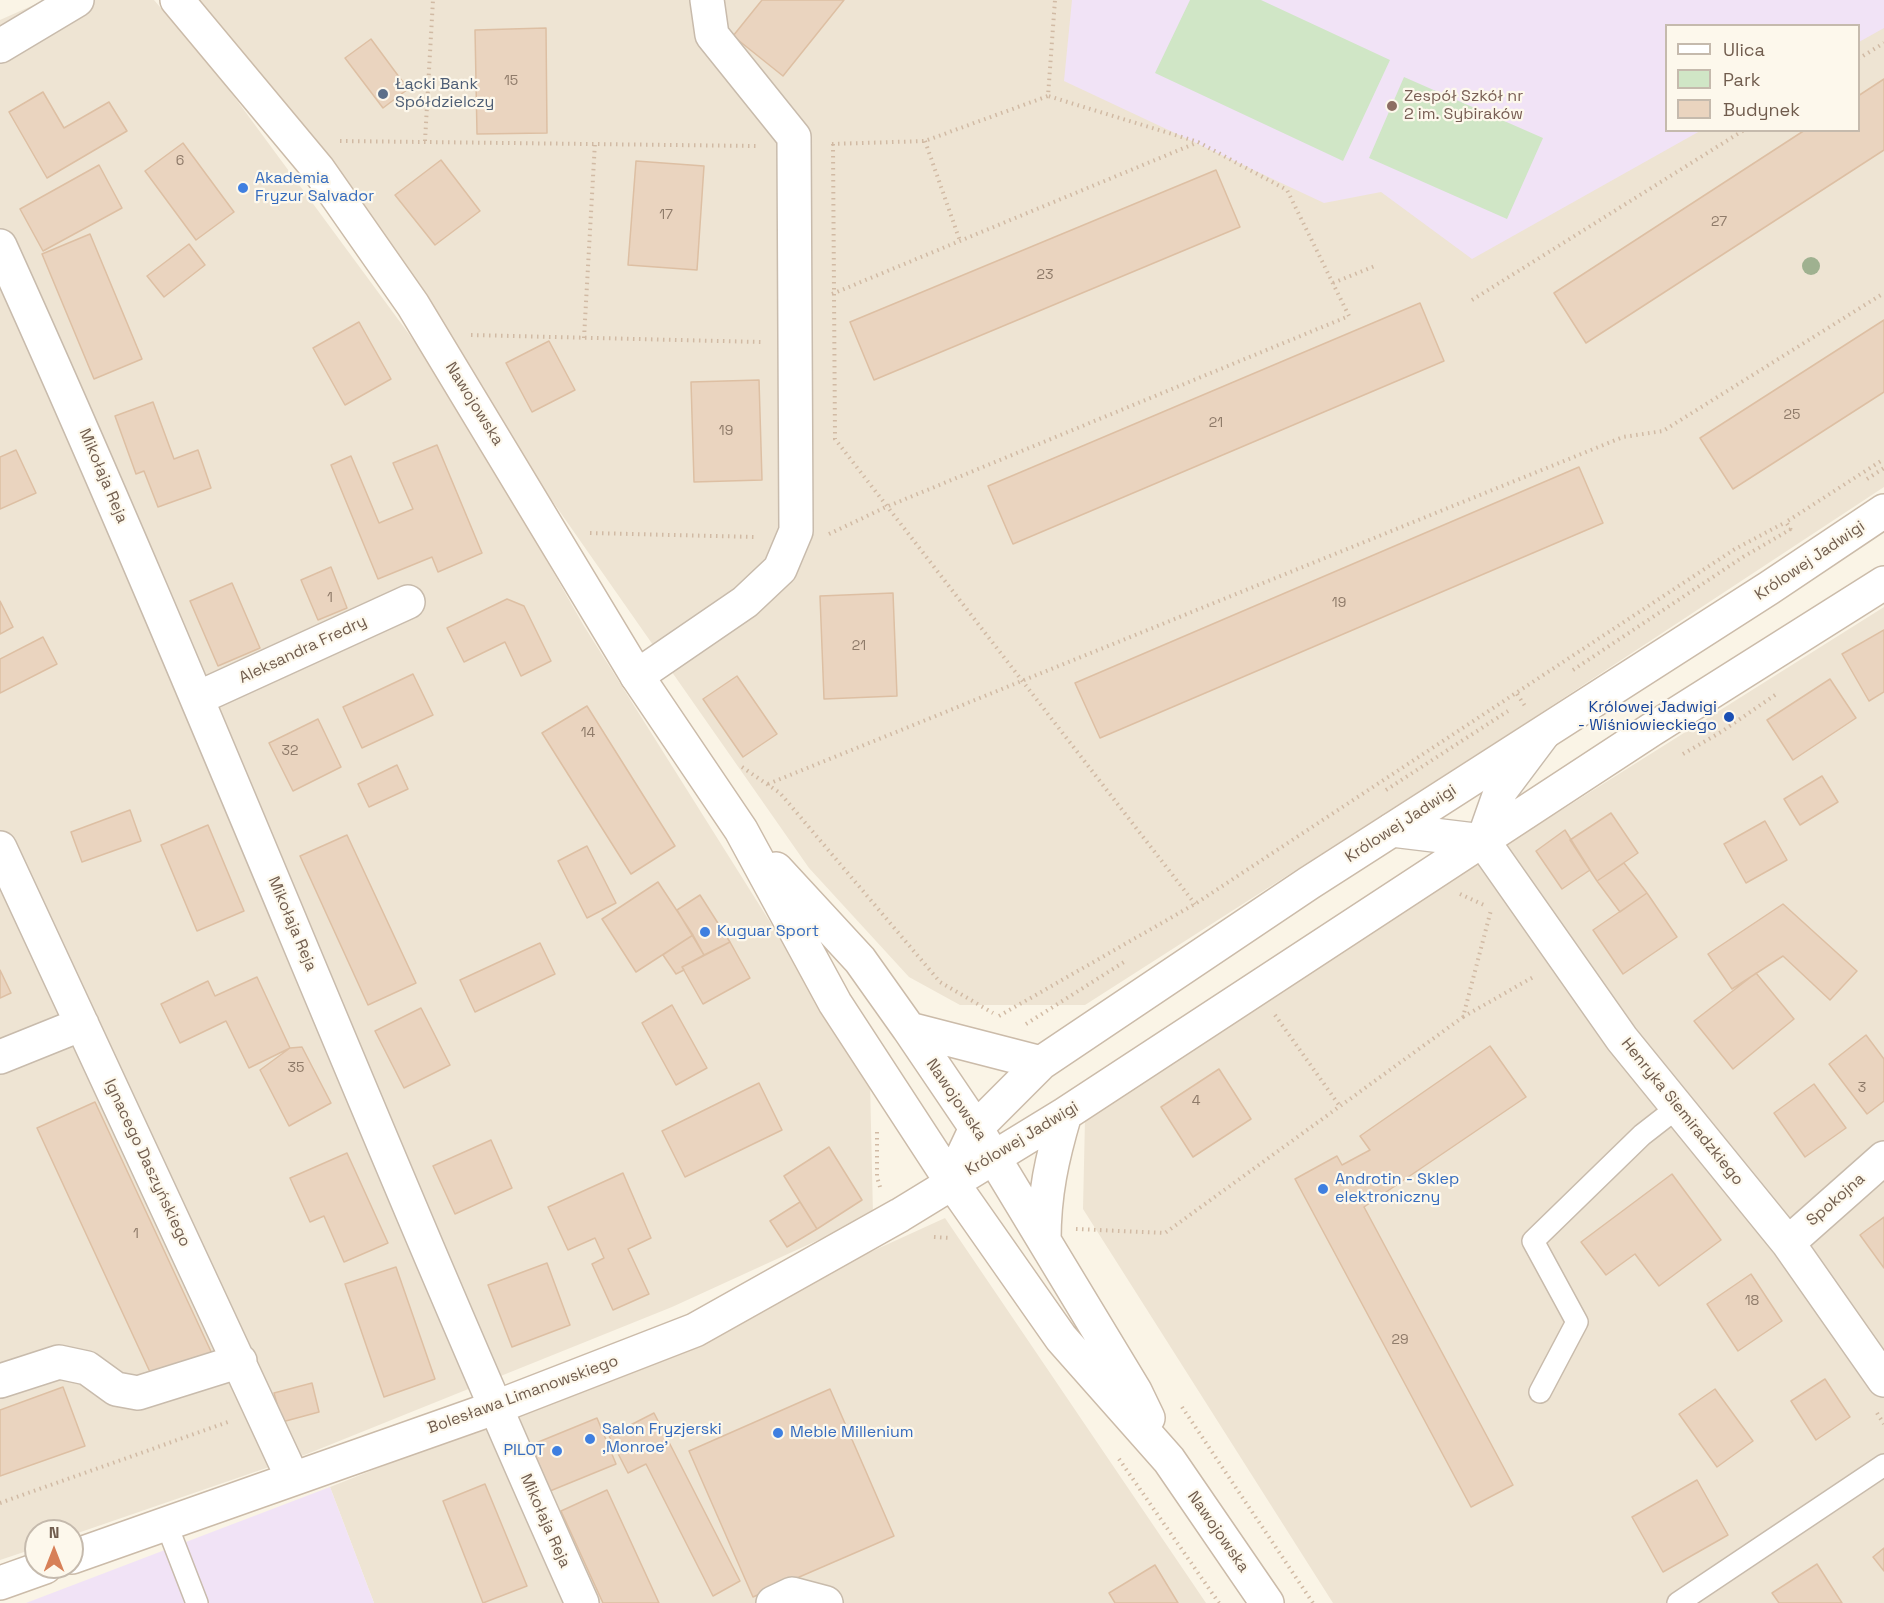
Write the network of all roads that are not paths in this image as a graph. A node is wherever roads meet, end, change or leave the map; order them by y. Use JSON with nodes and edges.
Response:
{"nodes":[{"id":1,"x":76,"y":0,"type":"edge"},
{"id":2,"x":177,"y":0,"type":"edge"},
{"id":3,"x":707,"y":0,"type":"edge"},
{"id":4,"x":0,"y":46,"type":"edge"},
{"id":5,"x":0,"y":246,"type":"edge"},
{"id":6,"x":1884,"y":511,"type":"edge"},
{"id":7,"x":1884,"y":583,"type":"edge"},
{"id":8,"x":408,"y":602,"type":"dead end"},
{"id":9,"x":637,"y":676,"type":"junction"},
{"id":10,"x":198,"y":698,"type":"junction"},
{"id":11,"x":1544,"y":733,"type":"junction"},
{"id":12,"x":741,"y":830,"type":"junction"},
{"id":13,"x":1392,"y":830,"type":"junction"},
{"id":14,"x":1483,"y":841,"type":"junction"},
{"id":15,"x":0,"y":848,"type":"edge"},
{"id":16,"x":82,"y":1024,"type":"junction"},
{"id":17,"x":909,"y":1029,"type":"junction"},
{"id":18,"x":0,"y":1057,"type":"edge"},
{"id":19,"x":1041,"y":1063,"type":"junction"},
{"id":20,"x":1678,"y":1107,"type":"junction"},
{"id":21,"x":1065,"y":1114,"type":"junction"},
{"id":22,"x":976,"y":1128,"type":"junction"},
{"id":23,"x":995,"y":1158,"type":"junction"},
{"id":24,"x":1884,"y":1158,"type":"edge"},
{"id":25,"x":951,"y":1181,"type":"junction"},
{"id":26,"x":1060,"y":1239,"type":"junction"},
{"id":27,"x":1788,"y":1243,"type":"junction"},
{"id":28,"x":240,"y":1362,"type":"junction"},
{"id":29,"x":1884,"y":1380,"type":"edge"},
{"id":30,"x":0,"y":1381,"type":"edge"},
{"id":31,"x":1540,"y":1392,"type":"dead end"},
{"id":32,"x":494,"y":1407,"type":"junction"},
{"id":33,"x":1169,"y":1460,"type":"junction"},
{"id":34,"x":1884,"y":1465,"type":"edge"},
{"id":35,"x":292,"y":1477,"type":"junction"},
{"id":36,"x":166,"y":1523,"type":"junction"},
{"id":37,"x":84,"y":1553,"type":"edge"},
{"id":38,"x":24,"y":1575,"type":"edge"},
{"id":39,"x":0,"y":1584,"type":"edge"},
{"id":40,"x":197,"y":1603,"type":"edge"},
{"id":41,"x":582,"y":1603,"type":"edge"},
{"id":42,"x":773,"y":1603,"type":"edge"},
{"id":43,"x":826,"y":1603,"type":"edge"},
{"id":44,"x":1267,"y":1603,"type":"edge"},
{"id":45,"x":1678,"y":1603,"type":"edge"}],
"edges":[{"from":1,"to":4,"type":"street"},
{"from":2,"to":9,"type":"street","name":"Nawojowska"},
{"from":3,"to":9,"type":"street"},
{"from":5,"to":10,"type":"street","name":"Mikołaja Reja"},
{"from":6,"to":11,"type":"street","name":"Królowej Jadwigi"},
{"from":7,"to":14,"type":"street","name":"Królowej Jadwigi"},
{"from":8,"to":10,"type":"street","name":"Aleksandra Fredry"},
{"from":9,"to":12,"type":"street","name":"Nawojowska"},
{"from":10,"to":32,"type":"street","name":"Mikołaja Reja"},
{"from":11,"to":13,"type":"street","name":"Królowej Jadwigi"},
{"from":11,"to":14,"type":"street"},
{"from":12,"to":17,"type":"street","name":"Nawojowska"},
{"from":12,"to":25,"type":"street","name":"Nawojowska"},
{"from":13,"to":14,"type":"street"},
{"from":13,"to":19,"type":"street","name":"Królowej Jadwigi"},
{"from":14,"to":20,"type":"street","name":"Henryka Siemiradzkiego"},
{"from":14,"to":21,"type":"street","name":"Królowej Jadwigi"},
{"from":15,"to":16,"type":"street","name":"Ignacego Daszyńskiego"},
{"from":16,"to":18,"type":"street"},
{"from":16,"to":28,"type":"street","name":"Ignacego Daszyńskiego"},
{"from":17,"to":19,"type":"street"},
{"from":17,"to":22,"type":"street","name":"Nawojowska"},
{"from":19,"to":22,"type":"street","name":"Królowej Jadwigi"},
{"from":20,"to":27,"type":"street","name":"Henryka Siemiradzkiego"},
{"from":20,"to":31,"type":"lane"},
{"from":21,"to":23,"type":"street","name":"Królowej Jadwigi"},
{"from":21,"to":26,"type":"street"},
{"from":22,"to":23,"type":"street","name":"Nawojowska"},
{"from":22,"to":25,"type":"street","name":"Królowej Jadwigi"},
{"from":23,"to":25,"type":"street","name":"Królowej Jadwigi"},
{"from":23,"to":26,"type":"street","name":"Nawojowska"},
{"from":24,"to":27,"type":"street","name":"Spokojna"},
{"from":25,"to":32,"type":"street","name":"Bolesława Limanowskiego"},
{"from":25,"to":33,"type":"street","name":"Nawojowska"},
{"from":26,"to":33,"type":"street","name":"Nawojowska"},
{"from":27,"to":29,"type":"street","name":"Henryka Siemiradzkiego"},
{"from":28,"to":30,"type":"street"},
{"from":28,"to":35,"type":"street","name":"Ignacego Daszyńskiego"},
{"from":32,"to":35,"type":"street","name":"Bolesława Limanowskiego"},
{"from":32,"to":41,"type":"street","name":"Mikołaja Reja"},
{"from":33,"to":44,"type":"street","name":"Nawojowska"},
{"from":34,"to":45,"type":"lane"},
{"from":35,"to":36,"type":"street","name":"Bolesława Limanowskiego"},
{"from":36,"to":37,"type":"street","name":"Bolesława Limanowskiego"},
{"from":36,"to":40,"type":"lane"},
{"from":38,"to":39,"type":"street"},
{"from":42,"to":43,"type":"street"}]}
